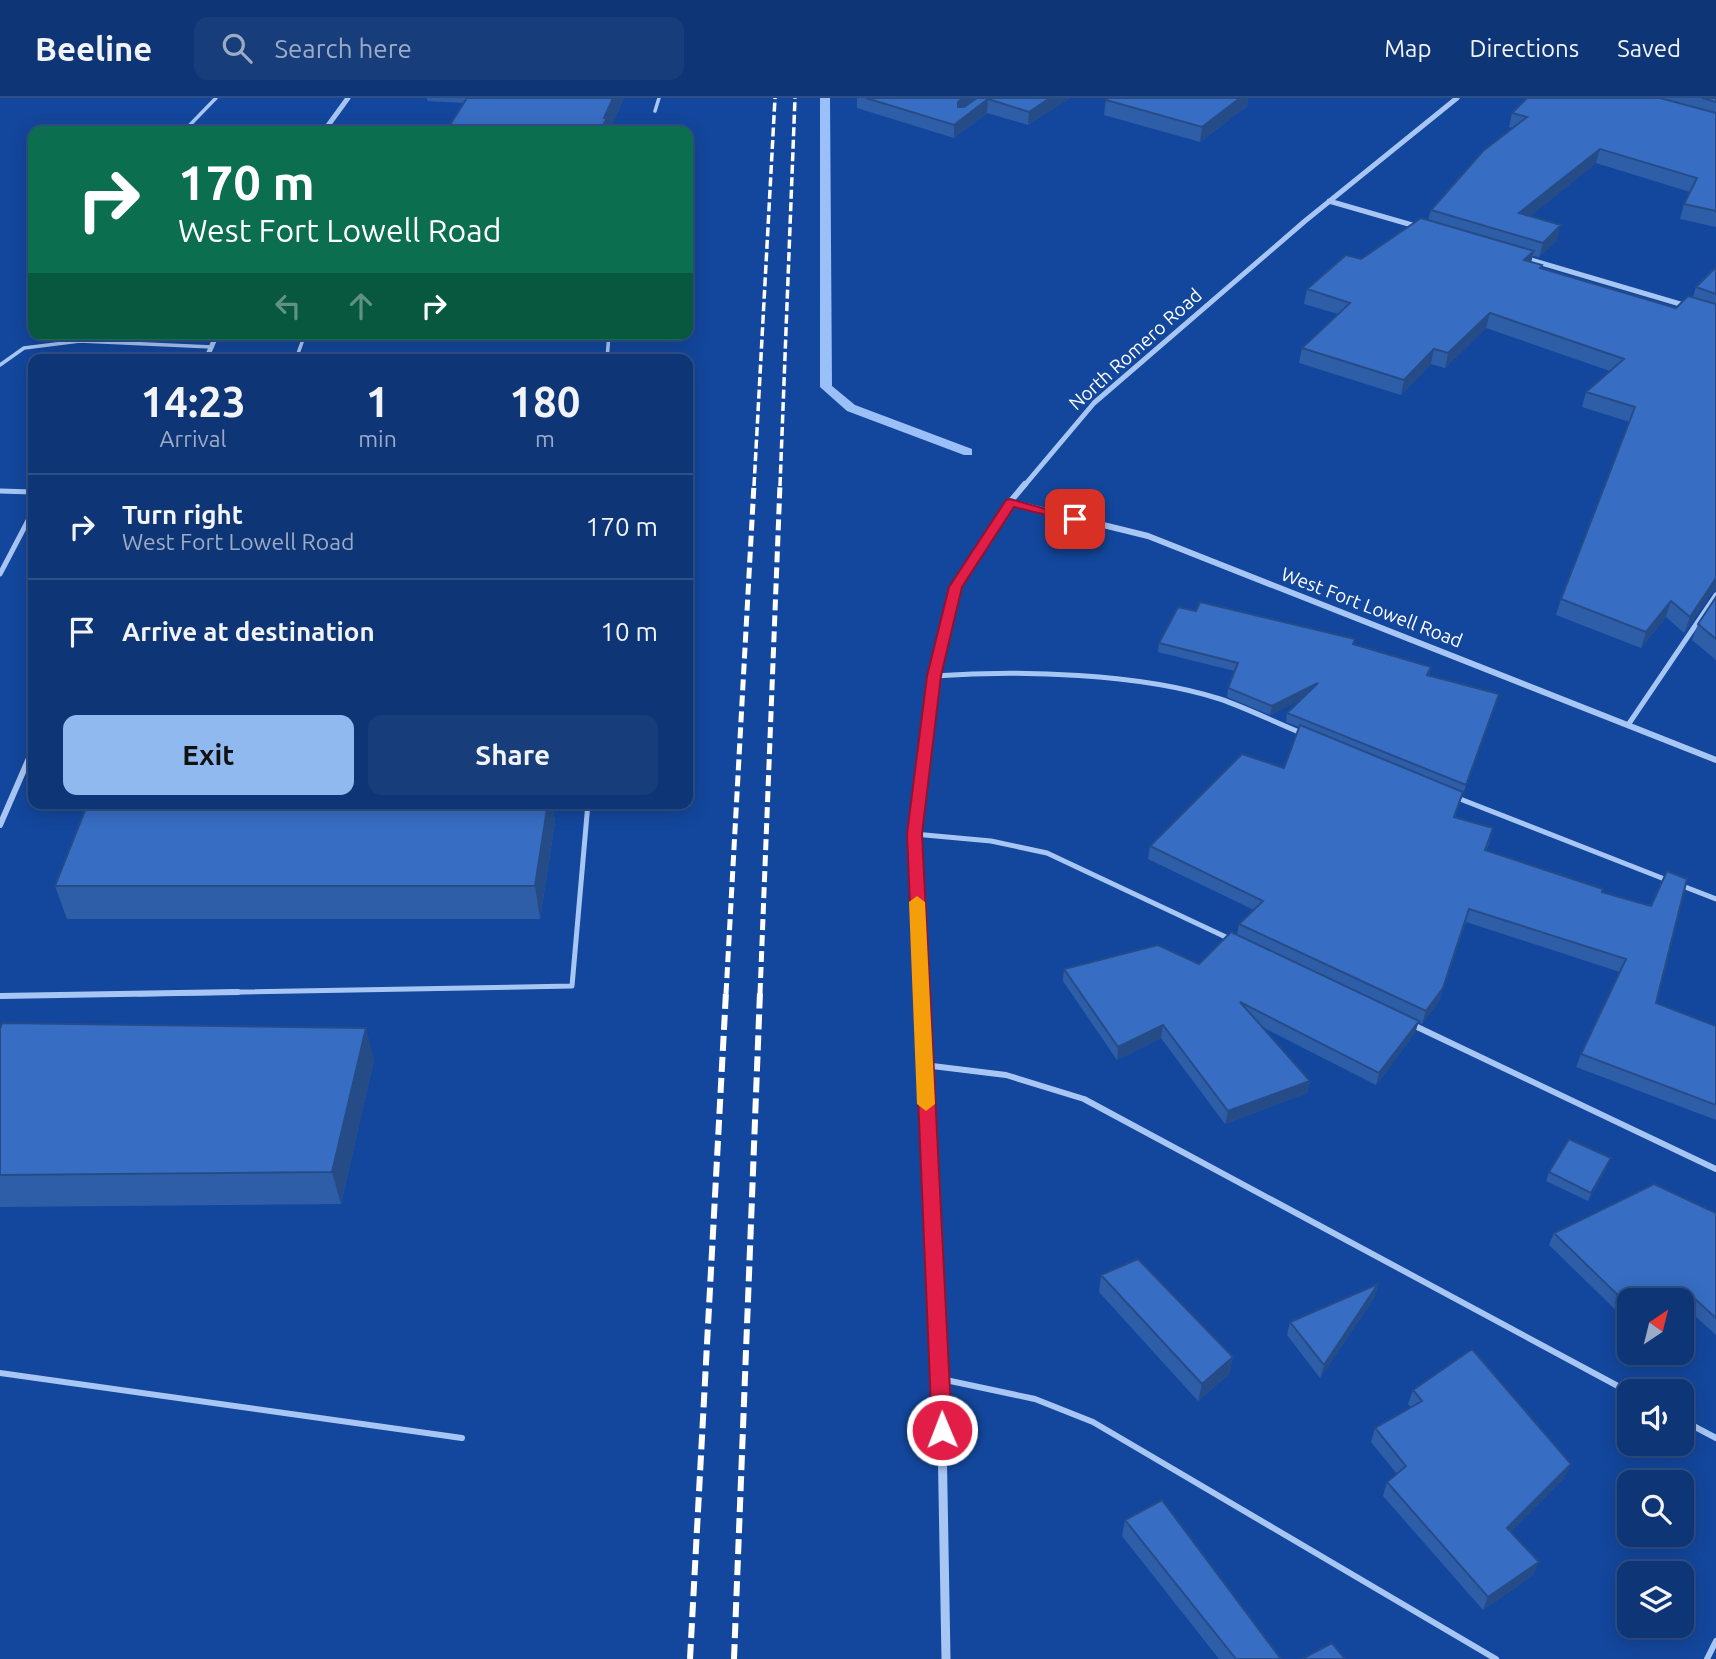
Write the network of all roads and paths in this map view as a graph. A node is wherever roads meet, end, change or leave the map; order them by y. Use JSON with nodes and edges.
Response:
{"nodes":[{"id":1,"x":216,"y":98,"type":"edge"},
{"id":2,"x":348,"y":98,"type":"edge"},
{"id":3,"x":659,"y":98,"type":"edge"},
{"id":4,"x":1457,"y":98,"type":"edge"},
{"id":5,"x":656,"y":111,"type":"dead end"},
{"id":6,"x":189,"y":126,"type":"edge"},
{"id":7,"x":328,"y":126,"type":"edge"},
{"id":8,"x":1329,"y":201,"type":"junction"},
{"id":9,"x":1428,"y":230,"type":"edge"},
{"id":10,"x":1520,"y":257,"type":"edge"},
{"id":11,"x":1690,"y":307,"type":"edge"},
{"id":12,"x":215,"y":340,"type":"edge"},
{"id":13,"x":80,"y":341,"type":"joint"},
{"id":14,"x":212,"y":347,"type":"junction"},
{"id":15,"x":208,"y":354,"type":"edge"},
{"id":16,"x":0,"y":365,"type":"edge"},
{"id":17,"x":0,"y":491,"type":"edge"},
{"id":18,"x":28,"y":492,"type":"edge"},
{"id":19,"x":1010,"y":502,"type":"junction"},
{"id":20,"x":28,"y":521,"type":"edge"},
{"id":21,"x":0,"y":574,"type":"edge"},
{"id":22,"x":1716,"y":595,"type":"edge"},
{"id":23,"x":934,"y":676,"type":"junction"},
{"id":24,"x":1628,"y":725,"type":"junction"},
{"id":25,"x":1316,"y":740,"type":"edge"},
{"id":26,"x":28,"y":760,"type":"edge"},
{"id":27,"x":1716,"y":760,"type":"edge"},
{"id":28,"x":1452,"y":795,"type":"edge"},
{"id":29,"x":587,"y":809,"type":"edge"},
{"id":30,"x":1,"y":821,"type":"edge"},
{"id":31,"x":914,"y":834,"type":"junction"},
{"id":32,"x":1716,"y":899,"type":"edge"},
{"id":33,"x":1234,"y":941,"type":"edge"},
{"id":34,"x":0,"y":996,"type":"edge"},
{"id":35,"x":1408,"y":1023,"type":"edge"},
{"id":36,"x":924,"y":1065,"type":"junction"},
{"id":37,"x":1716,"y":1169,"type":"edge"},
{"id":38,"x":0,"y":1373,"type":"edge"},
{"id":39,"x":941,"y":1379,"type":"junction"},
{"id":40,"x":1617,"y":1386,"type":"edge"},
{"id":41,"x":1694,"y":1426,"type":"edge"},
{"id":42,"x":462,"y":1438,"type":"dead end"},
{"id":43,"x":1716,"y":1438,"type":"edge"},
{"id":44,"x":1716,"y":1641,"type":"edge"},
{"id":45,"x":946,"y":1659,"type":"edge"},
{"id":46,"x":1496,"y":1659,"type":"edge"},
{"id":47,"x":1707,"y":1659,"type":"edge"}],
"edges":[{"from":1,"to":6,"type":"lane"},
{"from":2,"to":7,"type":"street"},
{"from":3,"to":5,"type":"lane"},
{"from":4,"to":8,"type":"street","name":"North Romero Road"},
{"from":8,"to":9,"type":"street"},
{"from":8,"to":19,"type":"street","name":"North Romero Road"},
{"from":10,"to":11,"type":"street"},
{"from":12,"to":14,"type":"street"},
{"from":13,"to":14,"type":"lane"},
{"from":13,"to":16,"type":"lane"},
{"from":14,"to":15,"type":"street"},
{"from":17,"to":18,"type":"lane"},
{"from":19,"to":23,"type":"street","name":"North Romero Road"},
{"from":19,"to":24,"type":"street","name":"West Fort Lowell Road"},
{"from":20,"to":21,"type":"lane"},
{"from":22,"to":24,"type":"lane"},
{"from":23,"to":25,"type":"lane"},
{"from":23,"to":31,"type":"street","name":"North Romero Road"},
{"from":24,"to":27,"type":"street","name":"West Fort Lowell Road"},
{"from":26,"to":30,"type":"street"},
{"from":28,"to":32,"type":"lane"},
{"from":29,"to":34,"type":"lane"},
{"from":31,"to":33,"type":"lane"},
{"from":31,"to":36,"type":"street","name":"North Romero Road"},
{"from":35,"to":37,"type":"lane"},
{"from":36,"to":39,"type":"street","name":"North Romero Road"},
{"from":36,"to":40,"type":"lane"},
{"from":38,"to":42,"type":"lane"},
{"from":39,"to":45,"type":"street","name":"North Romero Road"},
{"from":39,"to":46,"type":"lane"},
{"from":41,"to":43,"type":"lane"},
{"from":44,"to":47,"type":"lane"}]}
